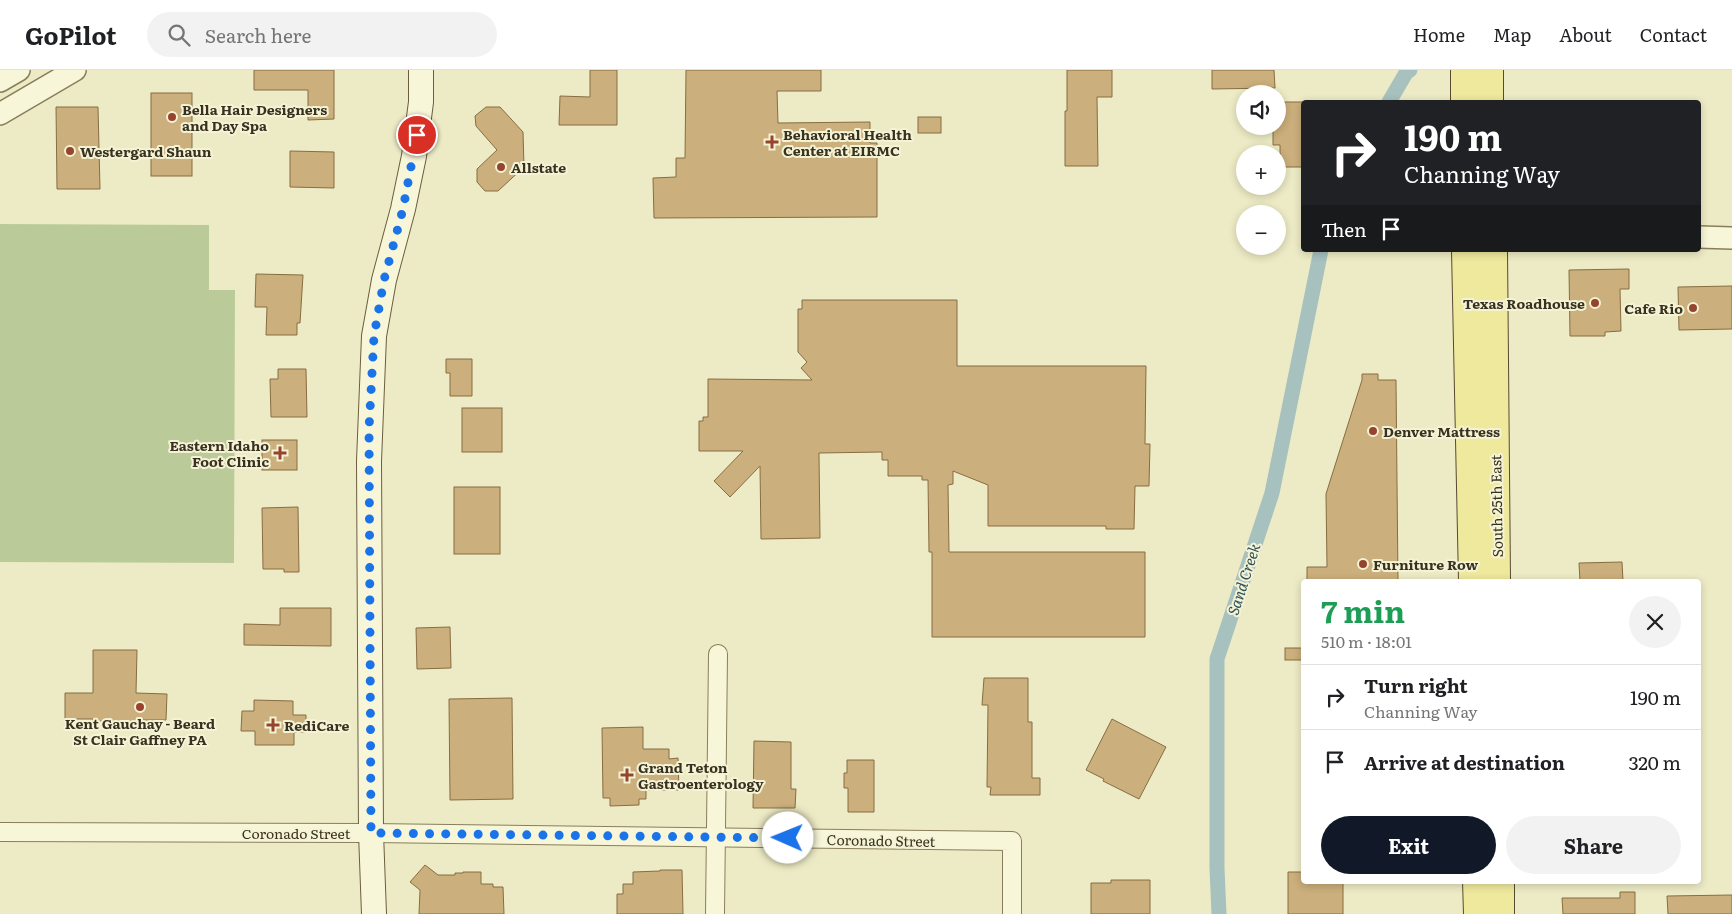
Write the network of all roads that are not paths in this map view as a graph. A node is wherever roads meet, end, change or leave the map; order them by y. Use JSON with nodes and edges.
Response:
{"nodes":[{"id":1,"x":19,"y":70,"type":"edge"},
{"id":2,"x":75,"y":70,"type":"edge"},
{"id":3,"x":421,"y":70,"type":"edge"},
{"id":4,"x":1465,"y":70,"type":"edge"},
{"id":5,"x":1489,"y":70,"type":"edge"},
{"id":6,"x":0,"y":81,"type":"edge"},
{"id":7,"x":1466,"y":100,"type":"edge"},
{"id":8,"x":1489,"y":100,"type":"edge"},
{"id":9,"x":0,"y":114,"type":"edge"},
{"id":10,"x":1701,"y":237,"type":"edge"},
{"id":11,"x":1732,"y":238,"type":"edge"},
{"id":12,"x":1466,"y":252,"type":"edge"},
{"id":13,"x":1493,"y":252,"type":"edge"},
{"id":14,"x":1467,"y":298,"type":"junction"},
{"id":15,"x":1494,"y":355,"type":"junction"},
{"id":16,"x":1473,"y":579,"type":"edge"},
{"id":17,"x":1496,"y":579,"type":"edge"},
{"id":18,"x":718,"y":654,"type":"dead end"},
{"id":19,"x":0,"y":832,"type":"edge"},
{"id":20,"x":371,"y":833,"type":"junction"},
{"id":21,"x":715,"y":837,"type":"junction"},
{"id":22,"x":1477,"y":884,"type":"edge"},
{"id":23,"x":1500,"y":884,"type":"edge"},
{"id":24,"x":374,"y":914,"type":"edge"},
{"id":25,"x":715,"y":914,"type":"edge"},
{"id":26,"x":1012,"y":914,"type":"edge"},
{"id":27,"x":1478,"y":914,"type":"edge"},
{"id":28,"x":1500,"y":914,"type":"edge"}],
"edges":[{"from":1,"to":6,"type":"street"},
{"from":2,"to":9,"type":"street"},
{"from":3,"to":20,"type":"main road"},
{"from":4,"to":7,"type":"main road"},
{"from":5,"to":8,"type":"main road"},
{"from":10,"to":11,"type":"street"},
{"from":12,"to":14,"type":"main road","name":"South 25th East"},
{"from":13,"to":15,"type":"main road","name":"South 25th East"},
{"from":14,"to":15,"type":"main road"},
{"from":14,"to":16,"type":"main road","name":"South 25th East"},
{"from":15,"to":17,"type":"main road","name":"South 25th East"},
{"from":18,"to":21,"type":"street"},
{"from":19,"to":20,"type":"street","name":"Coronado Street"},
{"from":20,"to":21,"type":"street","name":"Coronado Street"},
{"from":20,"to":24,"type":"main road"},
{"from":21,"to":25,"type":"street"},
{"from":21,"to":26,"type":"street","name":"Coronado Street"},
{"from":22,"to":27,"type":"main road"},
{"from":23,"to":28,"type":"main road"}]}
